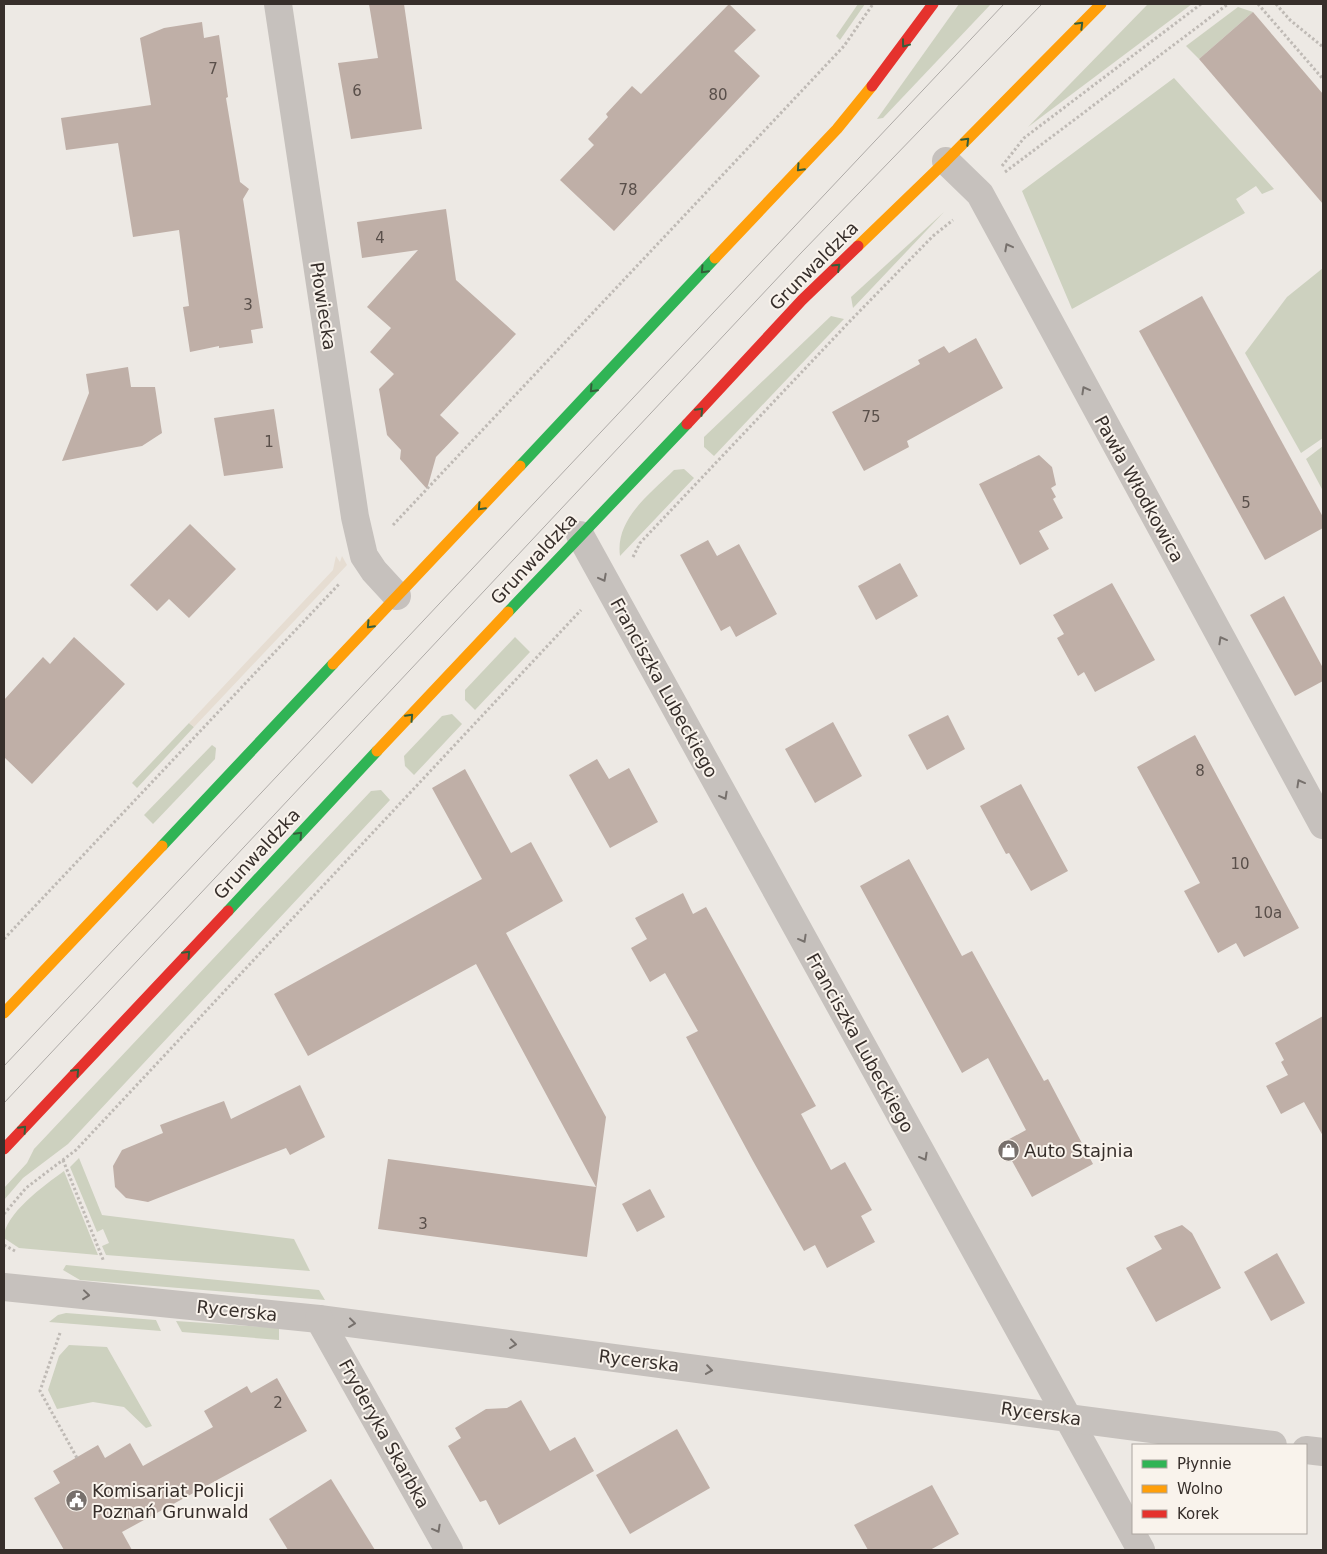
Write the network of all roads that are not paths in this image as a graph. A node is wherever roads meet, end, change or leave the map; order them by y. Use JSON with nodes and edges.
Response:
{"nodes":[{"id":1,"x":278,"y":4,"type":"edge"},
{"id":2,"x":933,"y":4,"type":"edge"},
{"id":3,"x":1101,"y":4,"type":"edge"},
{"id":4,"x":946,"y":161,"type":"junction"},
{"id":5,"x":580,"y":535,"type":"junction"},
{"id":6,"x":397,"y":596,"type":"junction"},
{"id":7,"x":1323,"y":825,"type":"edge"},
{"id":8,"x":4,"y":1013,"type":"edge"},
{"id":9,"x":4,"y":1149,"type":"edge"},
{"id":10,"x":4,"y":1287,"type":"edge"},
{"id":11,"x":319,"y":1319,"type":"junction"},
{"id":12,"x":1067,"y":1417,"type":"junction"},
{"id":13,"x":1266,"y":1444,"type":"edge"},
{"id":14,"x":1307,"y":1450,"type":"edge"},
{"id":15,"x":1323,"y":1452,"type":"edge"},
{"id":16,"x":1132,"y":1534,"type":"edge"},
{"id":17,"x":1132,"y":1534,"type":"edge"},
{"id":18,"x":449,"y":1550,"type":"edge"},
{"id":19,"x":1141,"y":1550,"type":"edge"}],
"edges":[{"from":1,"to":6,"type":"street","name":"Płowiecka"},
{"from":2,"to":6,"type":"street","one_way":true},
{"from":4,"to":3,"type":"street","name":"Grunwaldzka","one_way":true},
{"from":5,"to":4,"type":"street","name":"Grunwaldzka","one_way":true},
{"from":7,"to":4,"type":"street","name":"Pawła Włodkowica","one_way":true},
{"from":9,"to":5,"type":"street","name":"Grunwaldzka","one_way":true},
{"from":5,"to":12,"type":"street","name":"Franciszka Lubeckiego","one_way":true},
{"from":6,"to":8,"type":"street","one_way":true},
{"from":10,"to":11,"type":"street","name":"Rycerska","one_way":true},
{"from":11,"to":12,"type":"street","name":"Rycerska","one_way":true},
{"from":11,"to":18,"type":"street","name":"Fryderyka Skarbka","one_way":true},
{"from":12,"to":13,"type":"street","name":"Rycerska"},
{"from":12,"to":16,"type":"street","name":"Franciszka Lubeckiego"},
{"from":14,"to":15,"type":"street"},
{"from":17,"to":19,"type":"street","name":"Franciszka Lubeckiego"}]}
